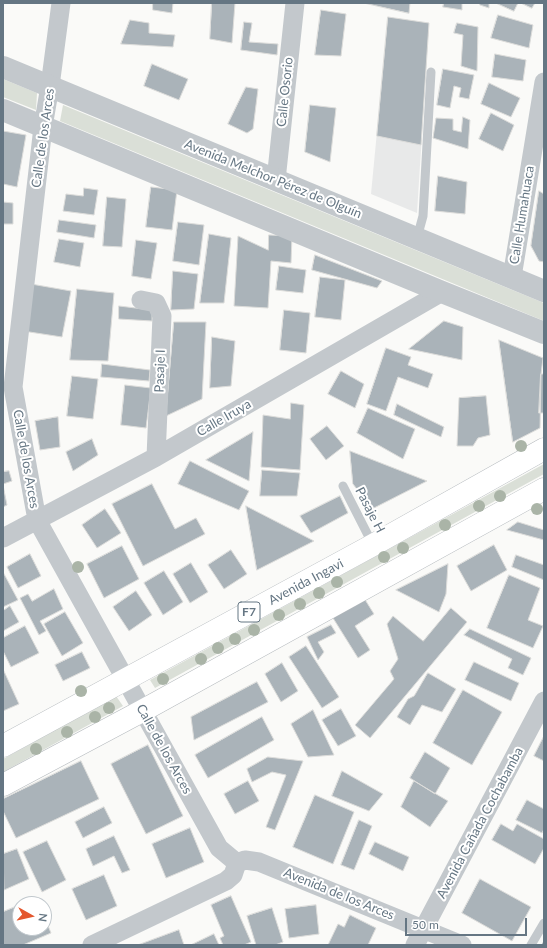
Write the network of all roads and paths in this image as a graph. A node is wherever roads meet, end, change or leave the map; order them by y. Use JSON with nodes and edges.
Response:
{"nodes":[{"id":1,"x":61,"y":3,"type":"edge"},
{"id":2,"x":295,"y":3,"type":"edge"},
{"id":3,"x":3,"y":67,"type":"edge"},
{"id":4,"x":431,"y":72,"type":"dead end"},
{"id":5,"x":544,"y":82,"type":"edge"},
{"id":6,"x":50,"y":86,"type":"junction"},
{"id":7,"x":3,"y":110,"type":"edge"},
{"id":8,"x":43,"y":127,"type":"junction"},
{"id":9,"x":276,"y":180,"type":"junction"},
{"id":10,"x":417,"y":238,"type":"junction"},
{"id":11,"x":512,"y":277,"type":"junction"},
{"id":12,"x":544,"y":291,"type":"edge"},
{"id":13,"x":442,"y":292,"type":"junction"},
{"id":14,"x":141,"y":300,"type":"dead end"},
{"id":15,"x":544,"y":333,"type":"edge"},
{"id":16,"x":544,"y":449,"type":"edge"},
{"id":17,"x":156,"y":457,"type":"junction"},
{"id":18,"x":343,"y":486,"type":"dead end"},
{"id":19,"x":544,"y":489,"type":"edge"},
{"id":20,"x":37,"y":520,"type":"junction"},
{"id":21,"x":3,"y":538,"type":"edge"},
{"id":22,"x":373,"y":545,"type":"junction"},
{"id":23,"x":125,"y":679,"type":"junction"},
{"id":24,"x":544,"y":700,"type":"edge"},
{"id":25,"x":142,"y":711,"type":"junction"},
{"id":26,"x":3,"y":746,"type":"edge"},
{"id":27,"x":3,"y":785,"type":"edge"},
{"id":28,"x":237,"y":863,"type":"junction"},
{"id":29,"x":544,"y":923,"type":"edge"},
{"id":30,"x":420,"y":937,"type":"edge"},
{"id":31,"x":92,"y":945,"type":"edge"},
{"id":32,"x":462,"y":945,"type":"edge"},
{"id":33,"x":531,"y":945,"type":"edge"}],
"edges":[{"from":1,"to":6,"type":"street","name":"Calle de los Arces"},
{"from":2,"to":9,"type":"street","name":"Calle Osorio"},
{"from":3,"to":6,"type":"street","name":"Avenida Melchor Pérez de Olguín"},
{"from":4,"to":10,"type":"lane"},
{"from":5,"to":11,"type":"street","name":"Calle Humahuaca"},
{"from":6,"to":8,"type":"street","name":"Calle de los Arces"},
{"from":6,"to":9,"type":"street","name":"Avenida Melchor Pérez de Olguín"},
{"from":7,"to":8,"type":"street"},
{"from":8,"to":13,"type":"street"},
{"from":8,"to":20,"type":"street","name":"Calle de los Arces"},
{"from":9,"to":10,"type":"street","name":"Avenida Melchor Pérez de Olguín"},
{"from":10,"to":11,"type":"street","name":"Avenida Melchor Pérez de Olguín"},
{"from":11,"to":12,"type":"street","name":"Avenida Melchor Pérez de Olguín"},
{"from":13,"to":15,"type":"street"},
{"from":13,"to":17,"type":"street","name":"Calle Iruya"},
{"from":14,"to":17,"type":"street","name":"Pasaje I"},
{"from":16,"to":22,"type":"highway","name":"Avenida Ingavi","number":"F7"},
{"from":17,"to":20,"type":"street","name":"Calle Iruya"},
{"from":18,"to":22,"type":"lane","name":"Pasaje H"},
{"from":19,"to":25,"type":"highway"},
{"from":20,"to":21,"type":"street","name":"Calle Iruya"},
{"from":20,"to":23,"type":"street","name":"Calle de los Arces"},
{"from":22,"to":23,"type":"highway","name":"Avenida Ingavi","number":"F7"},
{"from":23,"to":25,"type":"street","name":"Calle de los Arces"},
{"from":23,"to":26,"type":"highway","name":"Avenida Ingavi","number":"F7"},
{"from":24,"to":30,"type":"street","name":"Avenida Cañada Cochabamba"},
{"from":25,"to":27,"type":"highway"},
{"from":25,"to":28,"type":"street","name":"Calle de los Arces"},
{"from":28,"to":30,"type":"street","name":"Avenida de los Arces"},
{"from":28,"to":31,"type":"street"},
{"from":29,"to":33,"type":"lane"},
{"from":30,"to":32,"type":"street","name":"Avenida de los Arces"}]}
